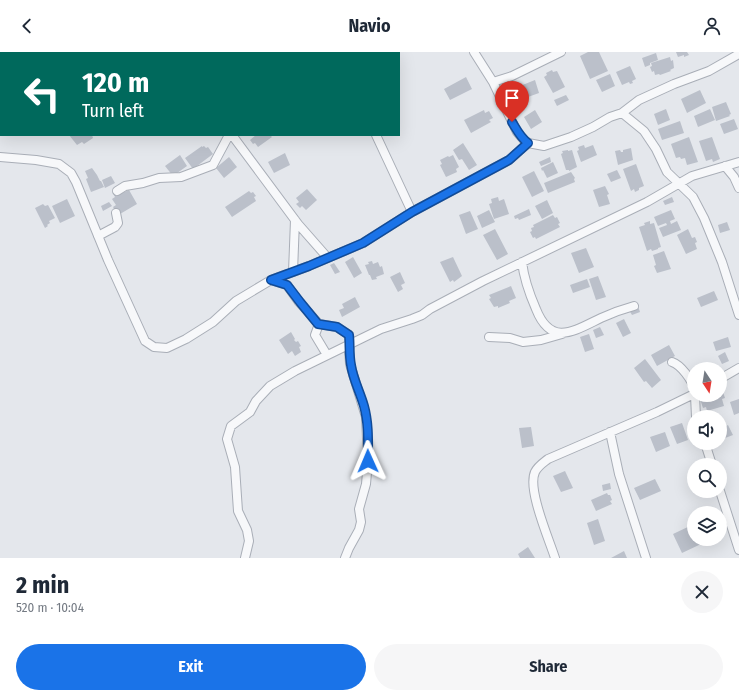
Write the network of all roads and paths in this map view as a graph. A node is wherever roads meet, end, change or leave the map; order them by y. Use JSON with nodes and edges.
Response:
{"nodes":[{"id":1,"x":474,"y":52,"type":"edge"},
{"id":2,"x":561,"y":52,"type":"edge"},
{"id":3,"x":739,"y":54,"type":"edge"},
{"id":4,"x":493,"y":82,"type":"junction"},
{"id":5,"x":622,"y":112,"type":"junction"},
{"id":6,"x":228,"y":136,"type":"edge"},
{"id":7,"x":233,"y":136,"type":"edge"},
{"id":8,"x":376,"y":136,"type":"edge"},
{"id":9,"x":528,"y":143,"type":"junction"},
{"id":10,"x":0,"y":157,"type":"edge"},
{"id":11,"x":739,"y":162,"type":"edge"},
{"id":12,"x":725,"y":166,"type":"junction"},
{"id":13,"x":679,"y":183,"type":"junction"},
{"id":14,"x":739,"y":188,"type":"edge"},
{"id":15,"x":117,"y":191,"type":"dead end"},
{"id":16,"x":412,"y":212,"type":"junction"},
{"id":17,"x":116,"y":213,"type":"dead end"},
{"id":18,"x":295,"y":220,"type":"junction"},
{"id":19,"x":98,"y":236,"type":"junction"},
{"id":20,"x":327,"y":257,"type":"junction"},
{"id":21,"x":522,"y":262,"type":"junction"},
{"id":22,"x":293,"y":272,"type":"junction"},
{"id":23,"x":271,"y":280,"type":"junction"},
{"id":24,"x":634,"y":306,"type":"dead end"},
{"id":25,"x":739,"y":315,"type":"edge"},
{"id":26,"x":318,"y":324,"type":"junction"},
{"id":27,"x":565,"y":333,"type":"junction"},
{"id":28,"x":489,"y":337,"type":"dead end"},
{"id":29,"x":350,"y":343,"type":"junction"},
{"id":30,"x":327,"y":355,"type":"junction"},
{"id":31,"x":672,"y":362,"type":"dead end"},
{"id":32,"x":739,"y":368,"type":"edge"},
{"id":33,"x":727,"y":375,"type":"edge"},
{"id":34,"x":687,"y":376,"type":"edge"},
{"id":35,"x":687,"y":397,"type":"edge"},
{"id":36,"x":610,"y":432,"type":"junction"},
{"id":37,"x":722,"y":498,"type":"edge"},
{"id":38,"x":739,"y":550,"type":"edge"},
{"id":39,"x":245,"y":558,"type":"edge"},
{"id":40,"x":345,"y":558,"type":"edge"},
{"id":41,"x":555,"y":558,"type":"edge"},
{"id":42,"x":646,"y":558,"type":"edge"}],
"edges":[{"from":1,"to":4,"type":"street"},
{"from":2,"to":4,"type":"street"},
{"from":3,"to":5,"type":"street"},
{"from":4,"to":9,"type":"street"},
{"from":5,"to":9,"type":"street"},
{"from":5,"to":13,"type":"street"},
{"from":6,"to":15,"type":"street"},
{"from":7,"to":18,"type":"street"},
{"from":8,"to":16,"type":"street"},
{"from":9,"to":16,"type":"street"},
{"from":10,"to":19,"type":"street"},
{"from":11,"to":12,"type":"street"},
{"from":12,"to":13,"type":"street"},
{"from":12,"to":14,"type":"street"},
{"from":13,"to":21,"type":"street"},
{"from":13,"to":25,"type":"street"},
{"from":16,"to":20,"type":"street"},
{"from":17,"to":19,"type":"street"},
{"from":18,"to":20,"type":"street"},
{"from":18,"to":22,"type":"street"},
{"from":19,"to":23,"type":"street"},
{"from":20,"to":22,"type":"street"},
{"from":21,"to":27,"type":"street"},
{"from":21,"to":29,"type":"street"},
{"from":22,"to":23,"type":"street"},
{"from":23,"to":26,"type":"street"},
{"from":24,"to":27,"type":"street"},
{"from":26,"to":29,"type":"street"},
{"from":26,"to":30,"type":"street"},
{"from":27,"to":28,"type":"street"},
{"from":29,"to":30,"type":"street"},
{"from":29,"to":40,"type":"street"},
{"from":30,"to":39,"type":"street"},
{"from":31,"to":34,"type":"street"},
{"from":32,"to":33,"type":"street"},
{"from":35,"to":36,"type":"street"},
{"from":36,"to":41,"type":"street"},
{"from":36,"to":42,"type":"street"},
{"from":37,"to":38,"type":"street"}]}
